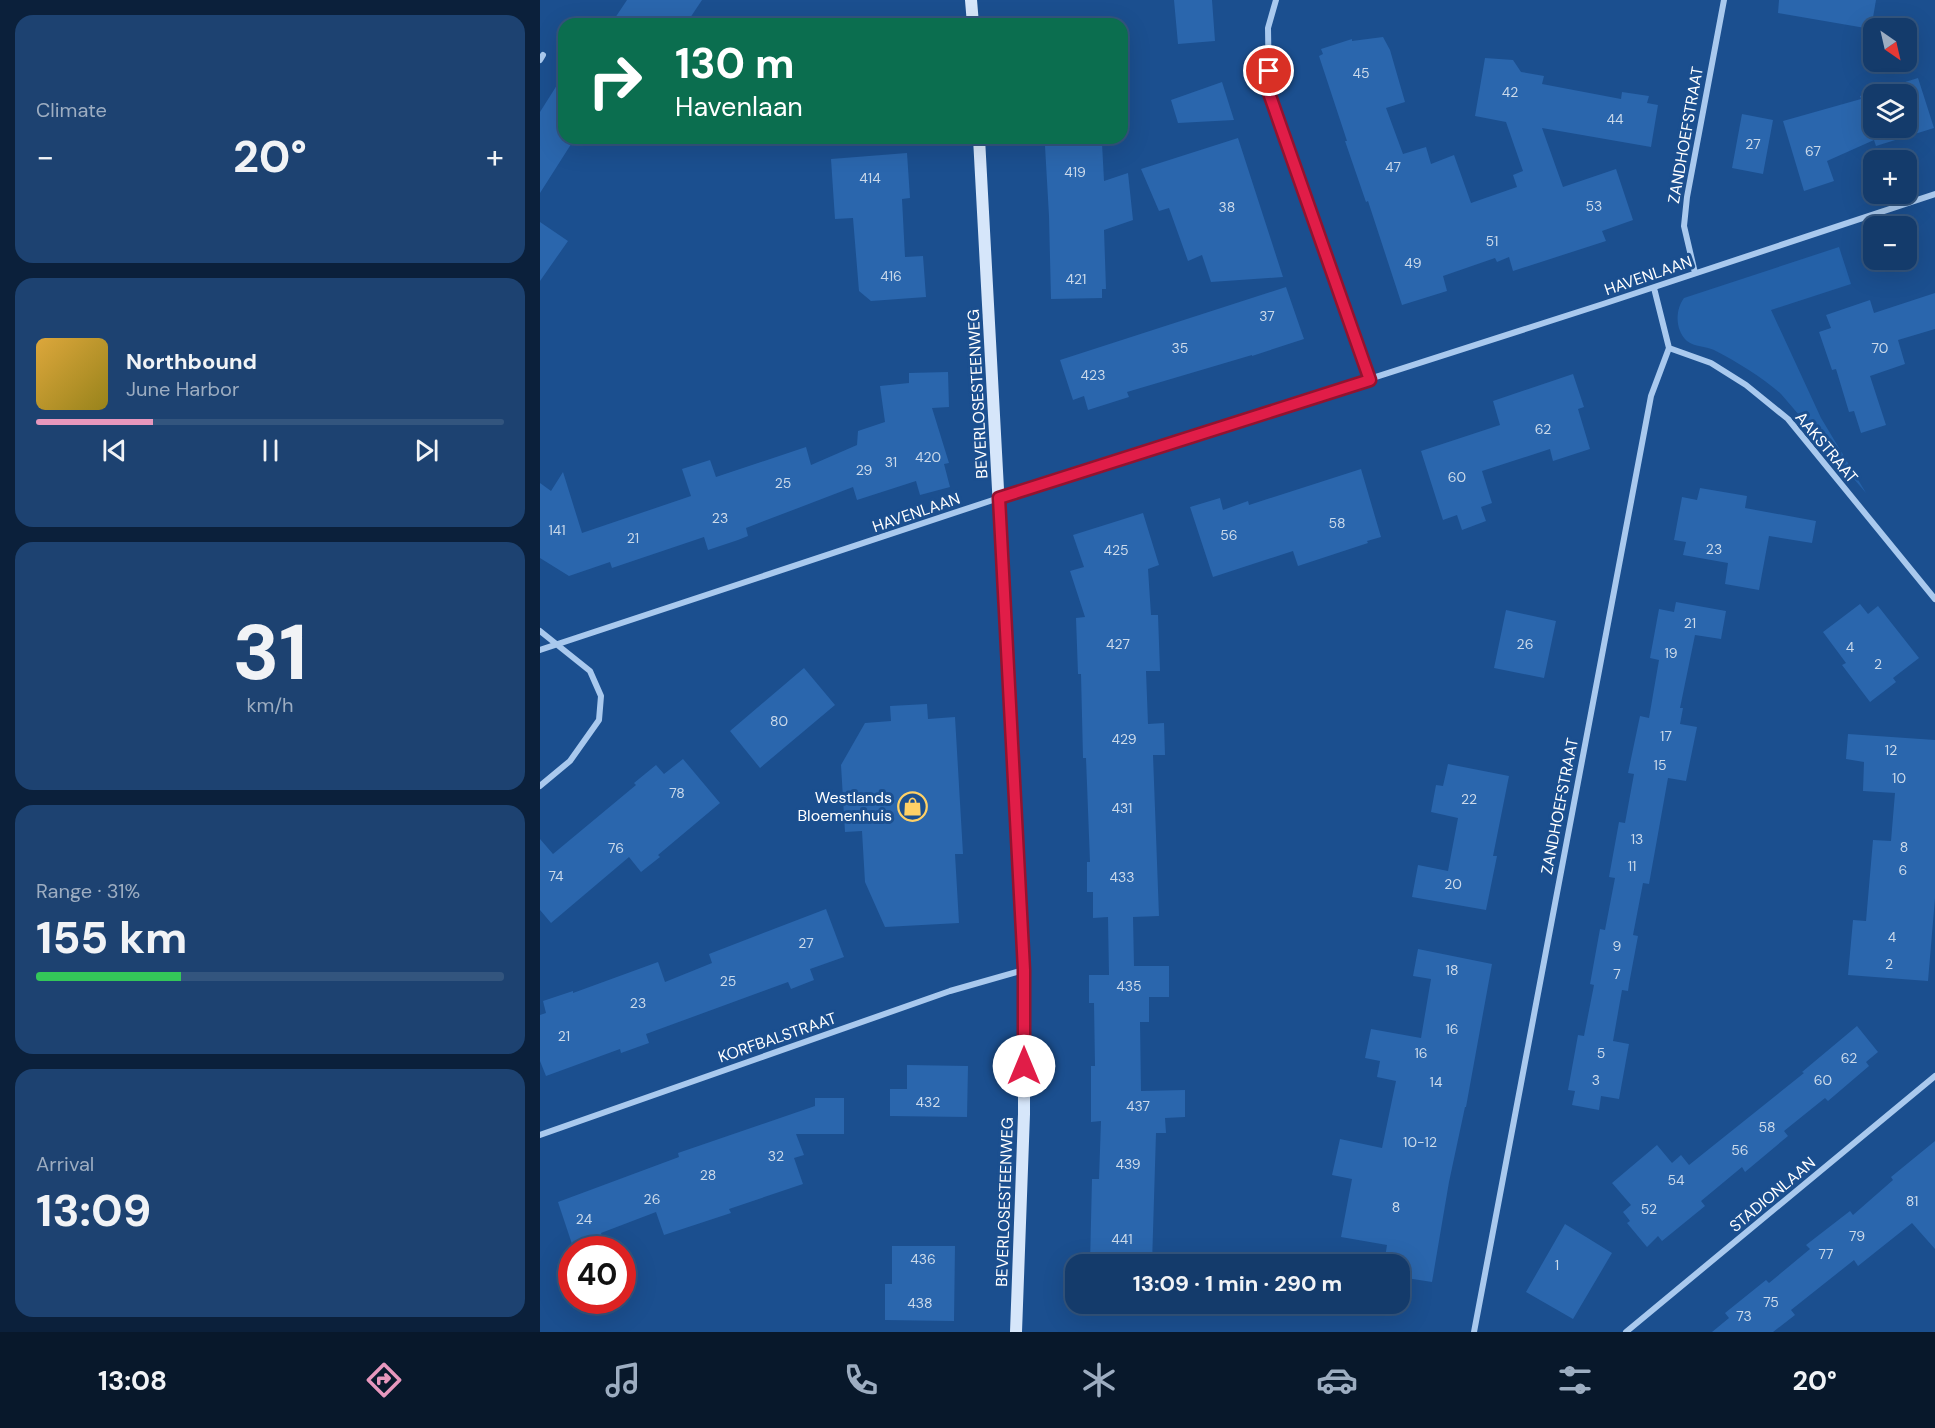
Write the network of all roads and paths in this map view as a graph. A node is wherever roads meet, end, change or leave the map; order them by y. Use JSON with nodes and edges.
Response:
{"nodes":[{"id":1,"x":971,"y":0,"type":"edge"},
{"id":2,"x":1276,"y":0,"type":"edge"},
{"id":3,"x":1724,"y":0,"type":"edge"},
{"id":4,"x":972,"y":18,"type":"edge"},
{"id":5,"x":979,"y":144,"type":"edge"},
{"id":6,"x":1935,"y":194,"type":"edge"},
{"id":7,"x":1695,"y":273,"type":"junction"},
{"id":8,"x":1654,"y":288,"type":"junction"},
{"id":9,"x":1669,"y":348,"type":"junction"},
{"id":10,"x":1370,"y":380,"type":"junction"},
{"id":11,"x":999,"y":498,"type":"junction"},
{"id":12,"x":1935,"y":599,"type":"edge"},
{"id":13,"x":540,"y":631,"type":"edge"},
{"id":14,"x":556,"y":645,"type":"junction"},
{"id":15,"x":540,"y":650,"type":"edge"},
{"id":16,"x":540,"y":786,"type":"edge"},
{"id":17,"x":1024,"y":970,"type":"junction"},
{"id":18,"x":1935,"y":1076,"type":"edge"},
{"id":19,"x":540,"y":1135,"type":"edge"},
{"id":20,"x":1016,"y":1332,"type":"edge"},
{"id":21,"x":1474,"y":1332,"type":"edge"},
{"id":22,"x":1626,"y":1332,"type":"edge"}],
"edges":[{"from":1,"to":4,"type":"street"},
{"from":2,"to":10,"type":"street"},
{"from":3,"to":7,"type":"street","name":"ZANDHOEFSTRAAT"},
{"from":5,"to":11,"type":"street","name":"BEVERLOSESTEENWEG"},
{"from":6,"to":7,"type":"street","name":"HAVENLAAN"},
{"from":7,"to":8,"type":"street","name":"HAVENLAAN"},
{"from":8,"to":9,"type":"street"},
{"from":8,"to":10,"type":"street","name":"HAVENLAAN"},
{"from":9,"to":12,"type":"street","name":"AAKSTRAAT"},
{"from":9,"to":21,"type":"street","name":"ZANDHOEFSTRAAT"},
{"from":10,"to":11,"type":"street","name":"HAVENLAAN"},
{"from":11,"to":14,"type":"street","name":"HAVENLAAN"},
{"from":11,"to":17,"type":"street","name":"BEVERLOSESTEENWEG"},
{"from":13,"to":14,"type":"street"},
{"from":14,"to":15,"type":"street","name":"HAVENLAAN"},
{"from":14,"to":16,"type":"street"},
{"from":17,"to":19,"type":"street","name":"KORFBALSTRAAT"},
{"from":17,"to":20,"type":"street","name":"BEVERLOSESTEENWEG"},
{"from":18,"to":22,"type":"street","name":"STADIONLAAN"}]}
